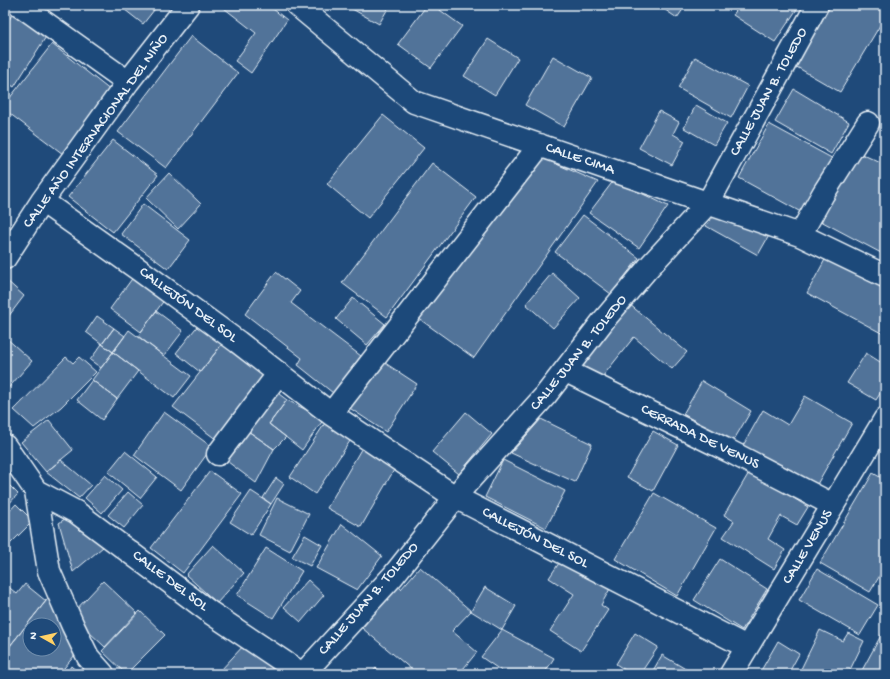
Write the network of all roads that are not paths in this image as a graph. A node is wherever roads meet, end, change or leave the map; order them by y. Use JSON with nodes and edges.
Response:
{"nodes":[{"id":1,"x":20,"y":5,"type":"edge"},
{"id":2,"x":188,"y":5,"type":"edge"},
{"id":3,"x":297,"y":5,"type":"edge"},
{"id":4,"x":817,"y":5,"type":"edge"},
{"id":5,"x":128,"y":82,"type":"junction"},
{"id":6,"x":868,"y":123,"type":"dead end"},
{"id":7,"x":540,"y":145,"type":"junction"},
{"id":8,"x":42,"y":201,"type":"junction"},
{"id":9,"x":708,"y":203,"type":"junction"},
{"id":10,"x":800,"y":235,"type":"junction"},
{"id":11,"x":5,"y":258,"type":"edge"},
{"id":12,"x":885,"y":276,"type":"edge"},
{"id":13,"x":566,"y":370,"type":"junction"},
{"id":14,"x":279,"y":373,"type":"junction"},
{"id":15,"x":332,"y":414,"type":"junction"},
{"id":16,"x":885,"y":419,"type":"edge"},
{"id":17,"x":5,"y":446,"type":"edge"},
{"id":18,"x":218,"y":454,"type":"dead end"},
{"id":19,"x":36,"y":491,"type":"junction"},
{"id":20,"x":455,"y":497,"type":"junction"},
{"id":21,"x":834,"y":505,"type":"junction"},
{"id":22,"x":748,"y":647,"type":"junction"},
{"id":23,"x":103,"y":674,"type":"edge"},
{"id":24,"x":303,"y":674,"type":"edge"},
{"id":25,"x":731,"y":674,"type":"edge"}],
"edges":[{"from":1,"to":5,"type":"street"},
{"from":2,"to":5,"type":"street","name":"CALLE AÑO INTERNACIONAL DEL NIÑO"},
{"from":3,"to":7,"type":"street","name":"CALLE CIMA"},
{"from":4,"to":9,"type":"street","name":"CALLE JUAN B. TOLEDO"},
{"from":5,"to":8,"type":"street","name":"CALLE AÑO INTERNACIONAL DEL NIÑO"},
{"from":6,"to":10,"type":"street"},
{"from":7,"to":9,"type":"street","name":"CALLE CIMA"},
{"from":7,"to":15,"type":"street"},
{"from":8,"to":11,"type":"street","name":"CALLE AÑO INTERNACIONAL DEL NIÑO"},
{"from":8,"to":14,"type":"street","name":"CALLEJÓN DEL SOL"},
{"from":9,"to":10,"type":"street","name":"CALLE CIMA"},
{"from":9,"to":13,"type":"street","name":"CALLE JUAN B. TOLEDO"},
{"from":10,"to":12,"type":"street","name":"CALLE CIMA"},
{"from":13,"to":20,"type":"street","name":"CALLE JUAN B. TOLEDO"},
{"from":13,"to":21,"type":"street","name":"CERRADA DE VENUS"},
{"from":14,"to":15,"type":"street","name":"CALLEJÓN DEL SOL"},
{"from":14,"to":18,"type":"street"},
{"from":15,"to":20,"type":"street","name":"CALLEJÓN DEL SOL"},
{"from":16,"to":21,"type":"street","name":"CALLE VENUS"},
{"from":17,"to":19,"type":"street"},
{"from":19,"to":23,"type":"street"},
{"from":19,"to":24,"type":"street","name":"CALLE DEL SOL"},
{"from":20,"to":22,"type":"street","name":"CALLEJÓN DEL SOL"},
{"from":20,"to":24,"type":"street","name":"CALLE JUAN B. TOLEDO"},
{"from":21,"to":22,"type":"street","name":"CALLE VENUS"},
{"from":22,"to":25,"type":"street","name":"CALLE VENUS"}]}
